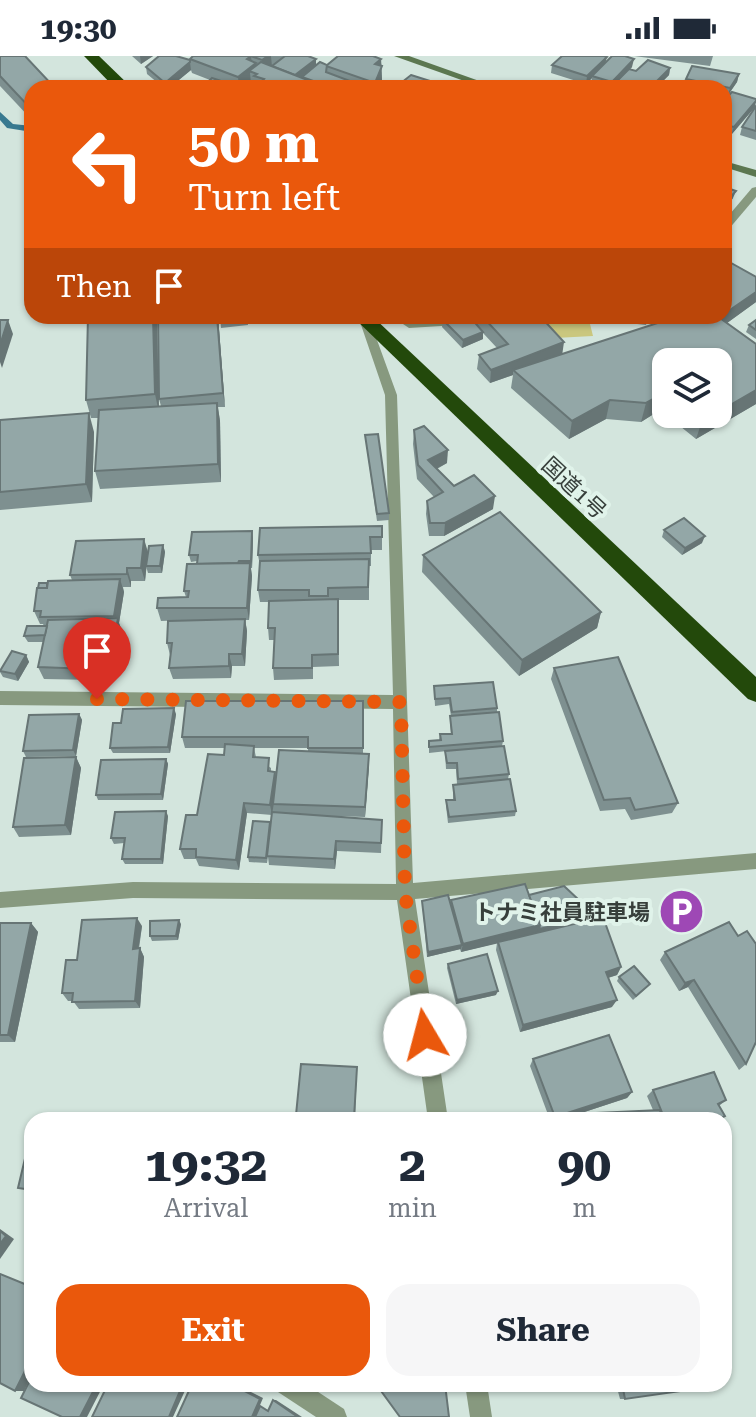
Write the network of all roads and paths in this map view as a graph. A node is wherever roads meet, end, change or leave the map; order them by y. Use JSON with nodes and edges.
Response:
{"nodes":[{"id":1,"x":91,"y":56,"type":"edge"},
{"id":2,"x":399,"y":56,"type":"edge"},
{"id":3,"x":116,"y":80,"type":"edge"},
{"id":4,"x":470,"y":80,"type":"edge"},
{"id":5,"x":732,"y":166,"type":"edge"},
{"id":6,"x":756,"y":174,"type":"edge"},
{"id":7,"x":756,"y":190,"type":"edge"},
{"id":8,"x":732,"y":218,"type":"edge"},
{"id":9,"x":365,"y":324,"type":"edge"},
{"id":10,"x":369,"y":324,"type":"edge"},
{"id":11,"x":756,"y":692,"type":"edge"},
{"id":12,"x":0,"y":698,"type":"edge"},
{"id":13,"x":401,"y":702,"type":"junction"},
{"id":14,"x":756,"y":861,"type":"edge"},
{"id":15,"x":405,"y":892,"type":"junction"},
{"id":16,"x":0,"y":900,"type":"edge"},
{"id":17,"x":437,"y":1112,"type":"edge"},
{"id":18,"x":298,"y":1392,"type":"edge"},
{"id":19,"x":477,"y":1392,"type":"edge"},
{"id":20,"x":336,"y":1417,"type":"edge"},
{"id":21,"x":481,"y":1417,"type":"edge"}],
"edges":[{"from":1,"to":3,"type":"highway"},
{"from":2,"to":4,"type":"main road"},
{"from":5,"to":6,"type":"main road"},
{"from":7,"to":8,"type":"street"},
{"from":9,"to":13,"type":"street"},
{"from":10,"to":11,"type":"highway","name":"国道1号"},
{"from":12,"to":13,"type":"street"},
{"from":13,"to":15,"type":"street"},
{"from":14,"to":15,"type":"street"},
{"from":15,"to":16,"type":"street"},
{"from":15,"to":17,"type":"street"},
{"from":18,"to":20,"type":"street"},
{"from":19,"to":21,"type":"street"}]}
